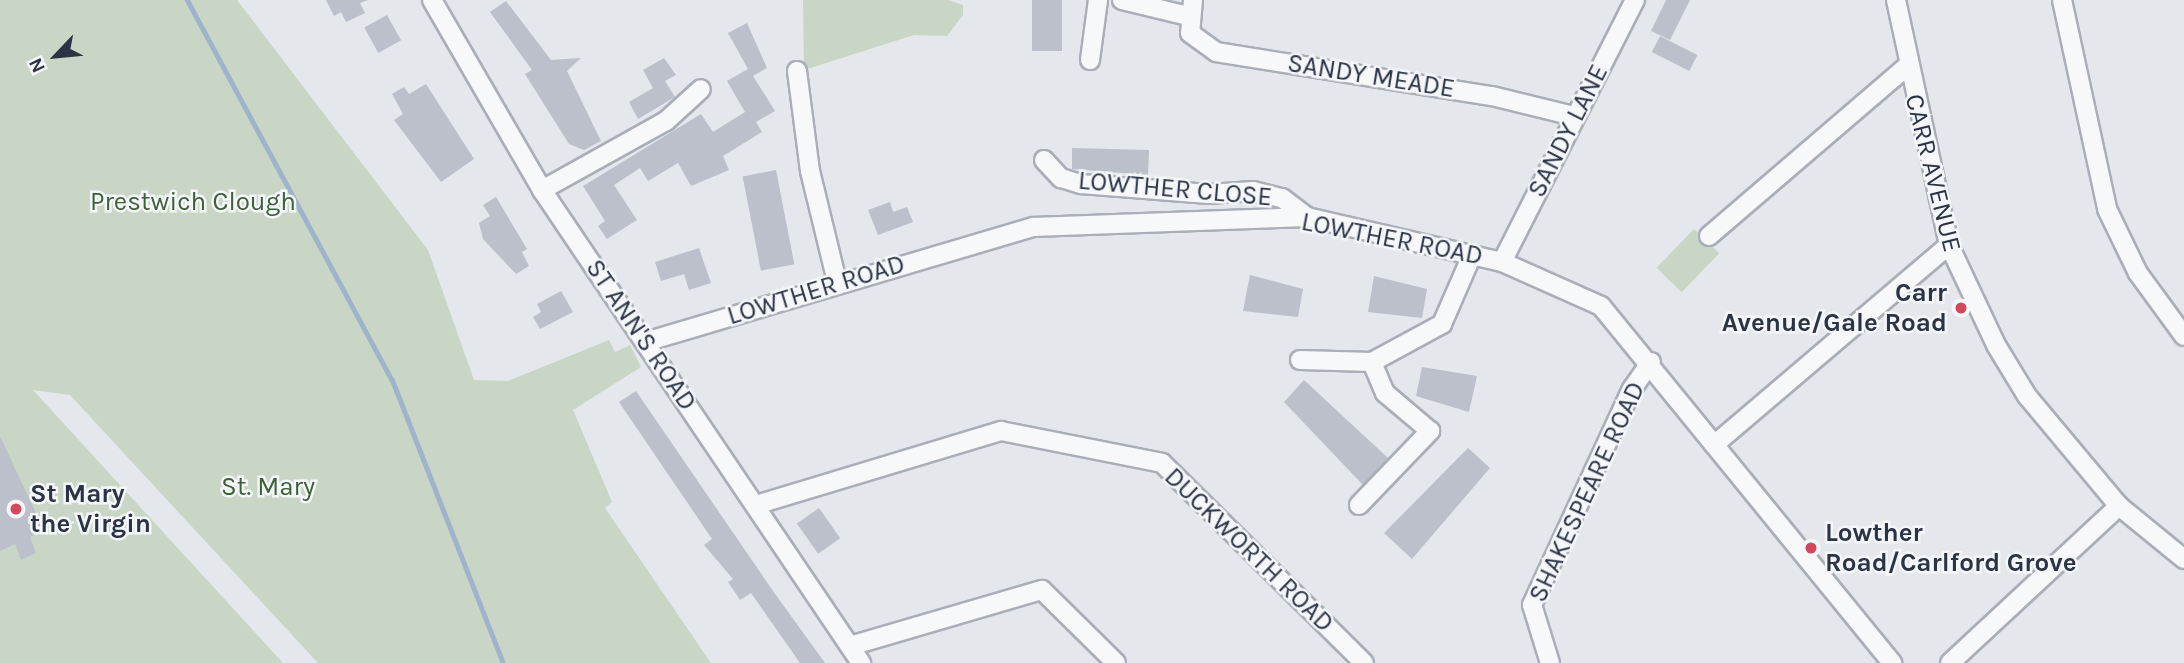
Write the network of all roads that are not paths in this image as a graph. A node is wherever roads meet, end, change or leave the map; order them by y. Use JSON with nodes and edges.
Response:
{"nodes":[{"id":1,"x":1098,"y":0,"type":"edge"},
{"id":2,"x":1122,"y":0,"type":"edge"},
{"id":3,"x":1635,"y":0,"type":"edge"},
{"id":4,"x":1896,"y":0,"type":"edge"},
{"id":5,"x":2062,"y":0,"type":"edge"},
{"id":6,"x":435,"y":1,"type":"edge"},
{"id":7,"x":1190,"y":8,"type":"edge"},
{"id":8,"x":1090,"y":60,"type":"dead end"},
{"id":9,"x":1907,"y":66,"type":"junction"},
{"id":10,"x":797,"y":71,"type":"dead end"},
{"id":11,"x":701,"y":89,"type":"dead end"},
{"id":12,"x":1574,"y":116,"type":"junction"},
{"id":13,"x":1044,"y":160,"type":"dead end"},
{"id":14,"x":542,"y":190,"type":"junction"},
{"id":15,"x":1307,"y":217,"type":"junction"},
{"id":16,"x":1709,"y":236,"type":"dead end"},
{"id":17,"x":1948,"y":245,"type":"junction"},
{"id":18,"x":1472,"y":254,"type":"junction"},
{"id":19,"x":1502,"y":262,"type":"junction"},
{"id":20,"x":837,"y":282,"type":"junction"},
{"id":21,"x":2184,"y":336,"type":"edge"},
{"id":22,"x":645,"y":342,"type":"junction"},
{"id":23,"x":1300,"y":360,"type":"dead end"},
{"id":24,"x":1371,"y":362,"type":"junction"},
{"id":25,"x":1651,"y":362,"type":"junction"},
{"id":26,"x":1714,"y":444,"type":"junction"},
{"id":27,"x":759,"y":504,"type":"junction"},
{"id":28,"x":1359,"y":505,"type":"dead end"},
{"id":29,"x":2119,"y":506,"type":"junction"},
{"id":30,"x":2184,"y":559,"type":"edge"},
{"id":31,"x":850,"y":646,"type":"junction"},
{"id":32,"x":862,"y":663,"type":"edge"},
{"id":33,"x":1116,"y":663,"type":"edge"},
{"id":34,"x":1364,"y":663,"type":"edge"},
{"id":35,"x":1550,"y":663,"type":"edge"},
{"id":36,"x":1891,"y":663,"type":"edge"},
{"id":37,"x":1950,"y":663,"type":"edge"}],
"edges":[{"from":1,"to":8,"type":"street"},
{"from":2,"to":7,"type":"street"},
{"from":3,"to":12,"type":"street","name":"SANDY LANE"},
{"from":4,"to":9,"type":"street","name":"CARR AVENUE"},
{"from":5,"to":21,"type":"street"},
{"from":6,"to":14,"type":"street","name":"ST ANN'S ROAD"},
{"from":7,"to":12,"type":"street","name":"SANDY MEADE"},
{"from":9,"to":16,"type":"street"},
{"from":9,"to":17,"type":"street","name":"CARR AVENUE"},
{"from":10,"to":20,"type":"street"},
{"from":11,"to":14,"type":"street"},
{"from":12,"to":19,"type":"street","name":"SANDY LANE"},
{"from":13,"to":15,"type":"street","name":"LOWTHER CLOSE"},
{"from":14,"to":22,"type":"street","name":"ST ANN'S ROAD"},
{"from":15,"to":18,"type":"street","name":"LOWTHER ROAD"},
{"from":15,"to":20,"type":"street","name":"LOWTHER ROAD"},
{"from":17,"to":26,"type":"street"},
{"from":17,"to":29,"type":"street","name":"CARR AVENUE"},
{"from":18,"to":19,"type":"street","name":"LOWTHER ROAD"},
{"from":18,"to":24,"type":"street"},
{"from":19,"to":25,"type":"street","name":"LOWTHER ROAD"},
{"from":20,"to":22,"type":"street","name":"LOWTHER ROAD"},
{"from":22,"to":27,"type":"street","name":"ST ANN'S ROAD"},
{"from":23,"to":24,"type":"street"},
{"from":24,"to":28,"type":"street"},
{"from":25,"to":26,"type":"street","name":"LOWTHER ROAD"},
{"from":25,"to":35,"type":"street","name":"SHAKESPEARE ROAD"},
{"from":26,"to":36,"type":"street","name":"LOWTHER ROAD"},
{"from":27,"to":31,"type":"street","name":"ST ANN'S ROAD"},
{"from":27,"to":34,"type":"street","name":"DUCKWORTH ROAD"},
{"from":29,"to":30,"type":"street","name":"CARR AVENUE"},
{"from":29,"to":37,"type":"street"},
{"from":31,"to":32,"type":"street","name":"ST ANN'S ROAD"},
{"from":31,"to":33,"type":"street"}]}
